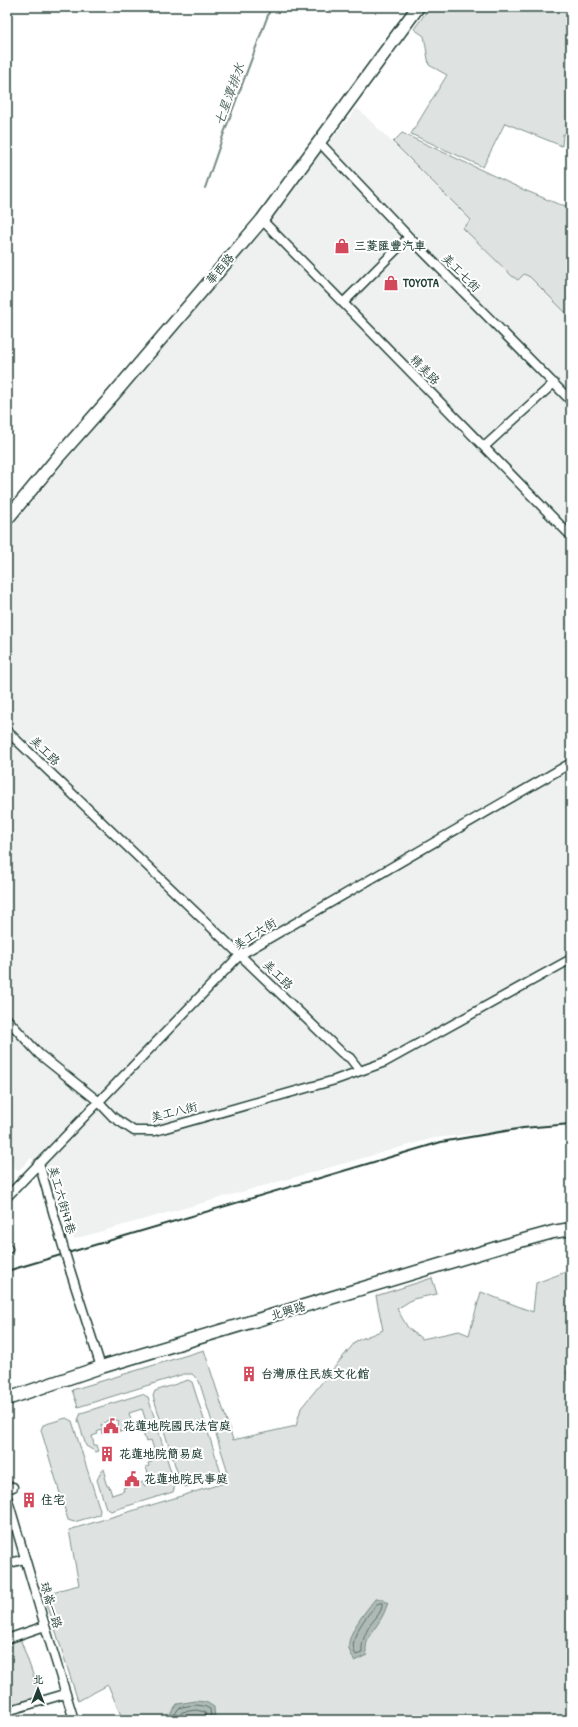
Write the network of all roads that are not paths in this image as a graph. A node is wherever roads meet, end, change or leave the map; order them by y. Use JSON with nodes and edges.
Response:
{"nodes":[{"id":1,"x":418,"y":7,"type":"edge"},
{"id":2,"x":320,"y":142,"type":"junction"},
{"id":3,"x":262,"y":220,"type":"junction"},
{"id":4,"x":409,"y":237,"type":"junction"},
{"id":5,"x":343,"y":303,"type":"junction"},
{"id":6,"x":554,"y":382,"type":"junction"},
{"id":7,"x":571,"y":401,"type":"edge"},
{"id":8,"x":484,"y":447,"type":"junction"},
{"id":9,"x":7,"y":519,"type":"edge"},
{"id":10,"x":571,"y":536,"type":"edge"},
{"id":11,"x":7,"y":731,"type":"edge"},
{"id":12,"x":571,"y":763,"type":"edge"},
{"id":13,"x":240,"y":955,"type":"junction"},
{"id":14,"x":571,"y":959,"type":"edge"},
{"id":15,"x":7,"y":1019,"type":"edge"},
{"id":16,"x":360,"y":1071,"type":"junction"},
{"id":17,"x":98,"y":1102,"type":"junction"},
{"id":18,"x":39,"y":1163,"type":"junction"},
{"id":19,"x":7,"y":1196,"type":"edge"},
{"id":20,"x":571,"y":1229,"type":"edge"},
{"id":21,"x":101,"y":1367,"type":"junction"},
{"id":22,"x":7,"y":1399,"type":"edge"},
{"id":23,"x":7,"y":1497,"type":"edge"},
{"id":24,"x":24,"y":1559,"type":"junction"},
{"id":25,"x":7,"y":1564,"type":"edge"},
{"id":26,"x":45,"y":1626,"type":"junction"},
{"id":27,"x":7,"y":1639,"type":"edge"},
{"id":28,"x":65,"y":1694,"type":"junction"},
{"id":29,"x":7,"y":1711,"type":"edge"},
{"id":30,"x":74,"y":1720,"type":"edge"}],
"edges":[{"from":1,"to":2,"type":"street","name":"華西路"},
{"from":2,"to":3,"type":"street","name":"華西路"},
{"from":2,"to":4,"type":"street","name":"美工七街"},
{"from":3,"to":5,"type":"street","name":"精美路"},
{"from":3,"to":9,"type":"street","name":"華西路"},
{"from":4,"to":5,"type":"street"},
{"from":4,"to":6,"type":"street","name":"美工七街"},
{"from":5,"to":8,"type":"street","name":"精美路"},
{"from":6,"to":7,"type":"street","name":"美工七街"},
{"from":6,"to":8,"type":"street"},
{"from":8,"to":10,"type":"street","name":"精美路"},
{"from":11,"to":13,"type":"street","name":"美工路"},
{"from":12,"to":13,"type":"street","name":"美工六街"},
{"from":13,"to":16,"type":"street","name":"美工路"},
{"from":13,"to":17,"type":"street","name":"美工六街"},
{"from":14,"to":16,"type":"street"},
{"from":15,"to":17,"type":"street","name":"美工八街"},
{"from":16,"to":17,"type":"street","name":"美工八街"},
{"from":17,"to":18,"type":"street","name":"美工六街"},
{"from":18,"to":19,"type":"street","name":"美工六街"},
{"from":18,"to":21,"type":"street","name":"美工六街47巷","bridge":true},
{"from":20,"to":21,"type":"street","name":"北興路"},
{"from":21,"to":22,"type":"street","name":"北興路"},
{"from":23,"to":24,"type":"street","name":"球崙一路"},
{"from":24,"to":25,"type":"street"},
{"from":24,"to":26,"type":"street","name":"球崙一路"},
{"from":26,"to":27,"type":"street"},
{"from":26,"to":28,"type":"street","name":"球崙一路"},
{"from":28,"to":29,"type":"street"},
{"from":28,"to":30,"type":"street","name":"球崙一路"}]}
